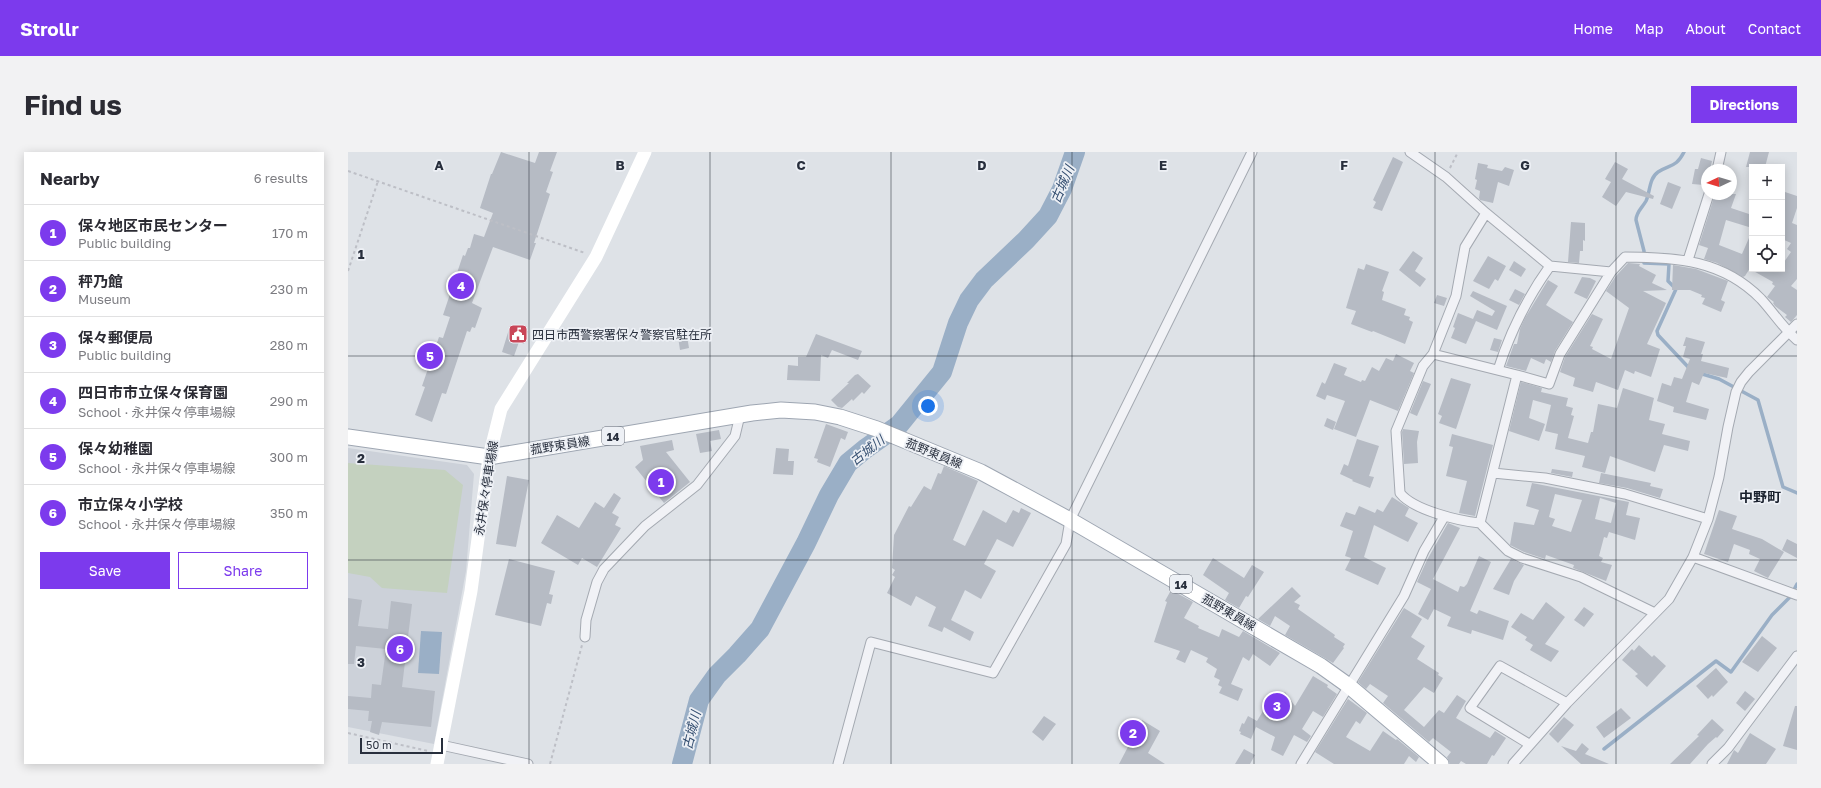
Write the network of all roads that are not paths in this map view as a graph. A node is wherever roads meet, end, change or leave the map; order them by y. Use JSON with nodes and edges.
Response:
{"nodes":[{"id":1,"x":645,"y":152,"type":"edge"},
{"id":2,"x":1252,"y":152,"type":"edge"},
{"id":3,"x":1410,"y":152,"type":"edge"},
{"id":4,"x":1721,"y":152,"type":"edge"},
{"id":5,"x":1718,"y":164,"type":"edge"},
{"id":6,"x":1708,"y":200,"type":"edge"},
{"id":7,"x":1486,"y":213,"type":"junction"},
{"id":8,"x":1688,"y":260,"type":"junction"},
{"id":9,"x":1550,"y":266,"type":"junction"},
{"id":10,"x":1611,"y":272,"type":"junction"},
{"id":11,"x":1797,"y":324,"type":"edge"},
{"id":12,"x":1789,"y":333,"type":"junction"},
{"id":13,"x":1797,"y":340,"type":"edge"},
{"id":14,"x":1433,"y":354,"type":"junction"},
{"id":15,"x":1498,"y":370,"type":"junction"},
{"id":16,"x":1517,"y":375,"type":"junction"},
{"id":17,"x":740,"y":415,"type":"junction"},
{"id":18,"x":348,"y":438,"type":"edge"},
{"id":19,"x":488,"y":457,"type":"junction"},
{"id":20,"x":1493,"y":473,"type":"junction"},
{"id":21,"x":1444,"y":517,"type":"junction"},
{"id":22,"x":1708,"y":518,"type":"junction"},
{"id":23,"x":1070,"y":520,"type":"junction"},
{"id":24,"x":1480,"y":524,"type":"junction"},
{"id":25,"x":1693,"y":557,"type":"junction"},
{"id":26,"x":1797,"y":595,"type":"edge"},
{"id":27,"x":1654,"y":613,"type":"junction"},
{"id":28,"x":585,"y":637,"type":"road end"},
{"id":29,"x":1797,"y":656,"type":"edge"},
{"id":30,"x":1349,"y":686,"type":"junction"},
{"id":31,"x":1567,"y":703,"type":"junction"},
{"id":32,"x":1529,"y":744,"type":"junction"},
{"id":33,"x":439,"y":754,"type":"edge"},
{"id":34,"x":528,"y":764,"type":"edge"},
{"id":35,"x":838,"y":764,"type":"edge"},
{"id":36,"x":1301,"y":764,"type":"edge"},
{"id":37,"x":1441,"y":764,"type":"edge"},
{"id":38,"x":1513,"y":764,"type":"edge"},
{"id":39,"x":1712,"y":764,"type":"edge"}],
"edges":[{"from":1,"to":19,"type":"main road","name":"永井保々停車場線"},
{"from":2,"to":23,"type":"street"},
{"from":3,"to":7,"type":"street"},
{"from":4,"to":5,"type":"street"},
{"from":6,"to":8,"type":"street"},
{"from":7,"to":9,"type":"street"},
{"from":7,"to":14,"type":"street"},
{"from":8,"to":10,"type":"street"},
{"from":8,"to":12,"type":"street"},
{"from":9,"to":10,"type":"street"},
{"from":9,"to":15,"type":"street"},
{"from":10,"to":16,"type":"street"},
{"from":11,"to":12,"type":"street"},
{"from":12,"to":13,"type":"street"},
{"from":12,"to":22,"type":"street"},
{"from":14,"to":15,"type":"street"},
{"from":14,"to":21,"type":"street"},
{"from":15,"to":16,"type":"street"},
{"from":16,"to":20,"type":"street"},
{"from":17,"to":19,"type":"main road","name":"菰野東員線","number":"14"},
{"from":17,"to":23,"type":"main road","name":"菰野東員線","number":"14"},
{"from":17,"to":28,"type":"street"},
{"from":18,"to":19,"type":"main road","name":"菰野東員線","number":"14"},
{"from":19,"to":33,"type":"main road","name":"永井保々停車場線"},
{"from":20,"to":22,"type":"street"},
{"from":20,"to":24,"type":"street"},
{"from":21,"to":24,"type":"street"},
{"from":21,"to":30,"type":"street"},
{"from":22,"to":25,"type":"street"},
{"from":23,"to":30,"type":"main road","name":"菰野東員線","number":"14"},
{"from":23,"to":35,"type":"street"},
{"from":24,"to":27,"type":"street"},
{"from":25,"to":26,"type":"street"},
{"from":25,"to":27,"type":"street"},
{"from":27,"to":31,"type":"street"},
{"from":29,"to":39,"type":"street"},
{"from":30,"to":36,"type":"street"},
{"from":30,"to":37,"type":"main road","name":"菰野東員線","number":"14"},
{"from":31,"to":32,"type":"street"},
{"from":31,"to":32,"type":"street"},
{"from":32,"to":38,"type":"street"},
{"from":33,"to":34,"type":"street"}]}
